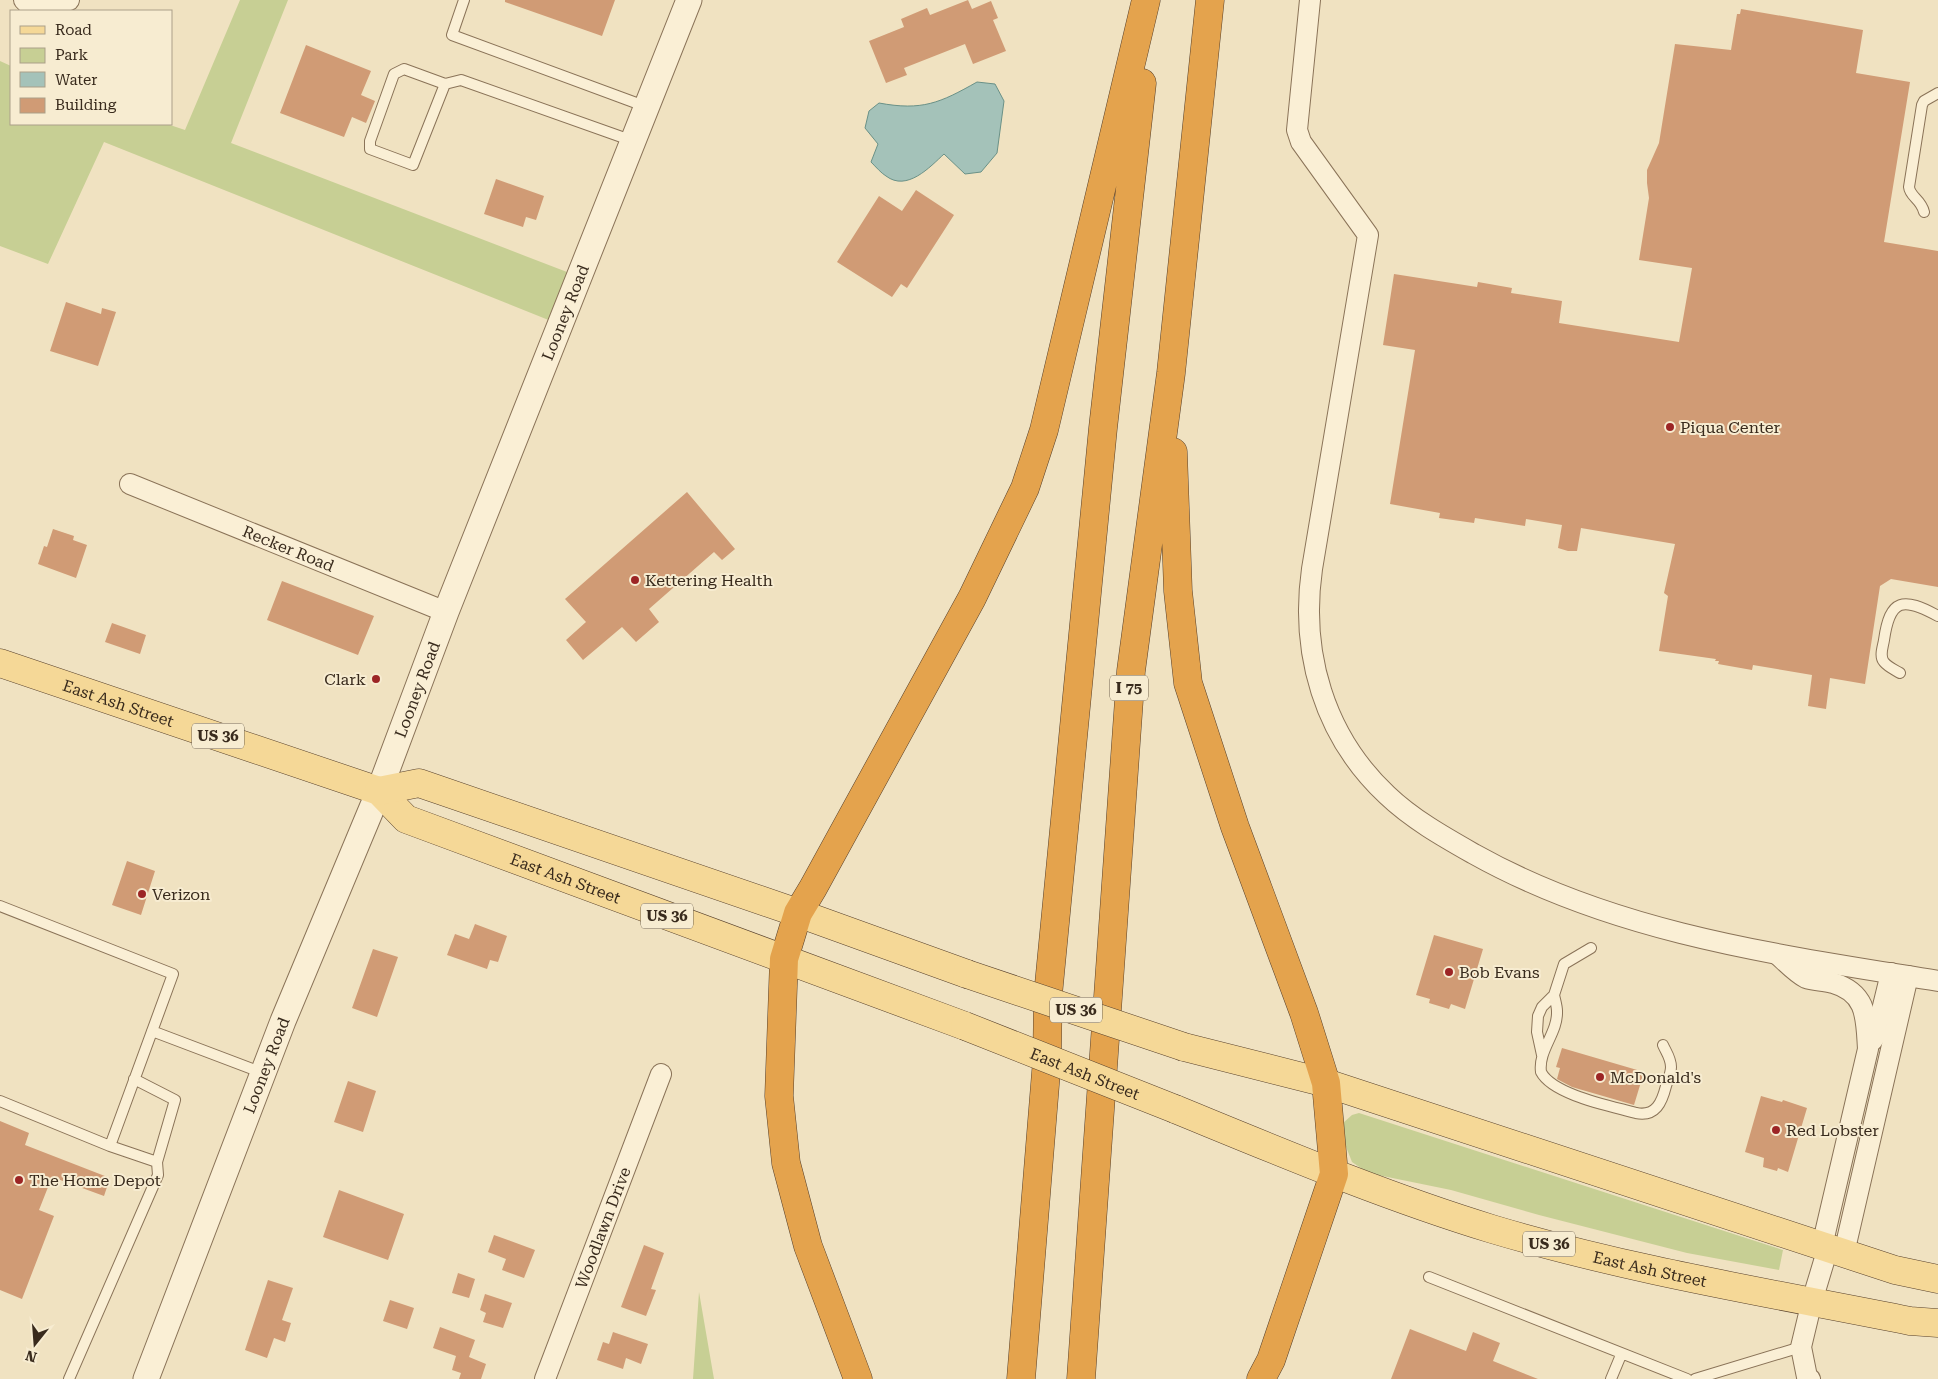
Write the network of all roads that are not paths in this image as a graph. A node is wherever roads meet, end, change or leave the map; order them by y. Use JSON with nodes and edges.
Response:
{"nodes":[{"id":1,"x":24,"y":0,"type":"edge"},
{"id":2,"x":70,"y":0,"type":"edge"},
{"id":3,"x":464,"y":0,"type":"edge"},
{"id":4,"x":689,"y":0,"type":"edge"},
{"id":5,"x":1146,"y":0,"type":"edge"},
{"id":6,"x":1151,"y":0,"type":"edge"},
{"id":7,"x":1210,"y":0,"type":"edge"},
{"id":8,"x":1310,"y":0,"type":"edge"},
{"id":9,"x":444,"y":84,"type":"junction"},
{"id":10,"x":1938,"y":93,"type":"edge"},
{"id":11,"x":648,"y":107,"type":"junction"},
{"id":12,"x":634,"y":142,"type":"junction"},
{"id":13,"x":1924,"y":212,"type":"dead end"},
{"id":14,"x":1171,"y":373,"type":"junction"},
{"id":15,"x":130,"y":484,"type":"dead end"},
{"id":16,"x":446,"y":612,"type":"junction"},
{"id":17,"x":1938,"y":616,"type":"edge"},
{"id":18,"x":0,"y":663,"type":"edge"},
{"id":19,"x":1900,"y":673,"type":"dead end"},
{"id":20,"x":379,"y":791,"type":"junction"},
{"id":21,"x":0,"y":906,"type":"edge"},
{"id":22,"x":798,"y":913,"type":"junction"},
{"id":23,"x":1591,"y":948,"type":"dead end"},
{"id":24,"x":1776,"y":954,"type":"junction"},
{"id":25,"x":784,"y":959,"type":"junction"},
{"id":26,"x":1900,"y":975,"type":"junction"},
{"id":27,"x":1938,"y":981,"type":"edge"},
{"id":28,"x":1554,"y":995,"type":"junction"},
{"id":29,"x":152,"y":1031,"type":"junction"},
{"id":30,"x":1663,"y":1044,"type":"dead end"},
{"id":31,"x":1868,"y":1049,"type":"junction"},
{"id":32,"x":1542,"y":1057,"type":"junction"},
{"id":33,"x":264,"y":1073,"type":"junction"},
{"id":34,"x":661,"y":1074,"type":"dead end"},
{"id":35,"x":134,"y":1080,"type":"junction"},
{"id":36,"x":1326,"y":1083,"type":"junction"},
{"id":37,"x":0,"y":1101,"type":"edge"},
{"id":38,"x":110,"y":1146,"type":"junction"},
{"id":39,"x":157,"y":1162,"type":"junction"},
{"id":40,"x":1334,"y":1174,"type":"junction"},
{"id":41,"x":1831,"y":1249,"type":"junction"},
{"id":42,"x":1429,"y":1277,"type":"dead end"},
{"id":43,"x":1938,"y":1279,"type":"edge"},
{"id":44,"x":1812,"y":1301,"type":"junction"},
{"id":45,"x":1938,"y":1323,"type":"edge"},
{"id":46,"x":1801,"y":1347,"type":"junction"},
{"id":47,"x":1621,"y":1355,"type":"junction"},
{"id":48,"x":1674,"y":1377,"type":"edge"},
{"id":49,"x":70,"y":1379,"type":"edge"},
{"id":50,"x":146,"y":1379,"type":"edge"},
{"id":51,"x":545,"y":1379,"type":"edge"},
{"id":52,"x":858,"y":1379,"type":"edge"},
{"id":53,"x":1021,"y":1379,"type":"edge"},
{"id":54,"x":1081,"y":1379,"type":"edge"},
{"id":55,"x":1261,"y":1379,"type":"edge"},
{"id":56,"x":1611,"y":1379,"type":"edge"},
{"id":57,"x":1687,"y":1379,"type":"edge"},
{"id":58,"x":1695,"y":1379,"type":"edge"},
{"id":59,"x":1810,"y":1379,"type":"edge"}],
"edges":[{"from":1,"to":2,"type":"street"},
{"from":3,"to":11,"type":"lane"},
{"from":4,"to":11,"type":"street","name":"Looney Road"},
{"from":5,"to":22,"type":"highway"},
{"from":6,"to":53,"type":"highway"},
{"from":7,"to":14,"type":"highway","number":"I 75"},
{"from":8,"to":24,"type":"street"},
{"from":9,"to":9,"type":"lane"},
{"from":9,"to":12,"type":"lane"},
{"from":10,"to":13,"type":"lane"},
{"from":11,"to":12,"type":"street","name":"Looney Road"},
{"from":12,"to":16,"type":"street","name":"Looney Road"},
{"from":14,"to":36,"type":"highway"},
{"from":14,"to":54,"type":"highway","number":"I 75"},
{"from":15,"to":16,"type":"street","name":"Recker Road"},
{"from":16,"to":20,"type":"street","name":"Looney Road"},
{"from":17,"to":19,"type":"lane"},
{"from":18,"to":20,"type":"main road","name":"East Ash Street","number":"US 36"},
{"from":20,"to":22,"type":"main road","number":"US 36"},
{"from":20,"to":25,"type":"main road","name":"East Ash Street","number":"US 36"},
{"from":20,"to":33,"type":"street","name":"Looney Road"},
{"from":21,"to":29,"type":"lane"},
{"from":22,"to":25,"type":"highway"},
{"from":22,"to":36,"type":"main road","number":"US 36","bridge":true},
{"from":23,"to":28,"type":"lane"},
{"from":24,"to":26,"type":"street"},
{"from":24,"to":31,"type":"street"},
{"from":25,"to":40,"type":"main road","name":"East Ash Street","number":"US 36","bridge":true},
{"from":25,"to":52,"type":"highway"},
{"from":26,"to":27,"type":"street"},
{"from":26,"to":31,"type":"street"},
{"from":26,"to":41,"type":"street"},
{"from":28,"to":32,"type":"lane"},
{"from":28,"to":32,"type":"lane"},
{"from":29,"to":33,"type":"lane"},
{"from":29,"to":35,"type":"lane"},
{"from":30,"to":32,"type":"lane"},
{"from":31,"to":41,"type":"street"},
{"from":33,"to":50,"type":"street","name":"Looney Road"},
{"from":34,"to":51,"type":"street","name":"Woodlawn Drive"},
{"from":35,"to":38,"type":"lane"},
{"from":35,"to":39,"type":"lane"},
{"from":36,"to":40,"type":"highway"},
{"from":36,"to":41,"type":"main road","number":"US 36"},
{"from":37,"to":38,"type":"lane"},
{"from":38,"to":39,"type":"lane"},
{"from":39,"to":49,"type":"lane"},
{"from":40,"to":44,"type":"main road","name":"East Ash Street","number":"US 36"},
{"from":40,"to":55,"type":"highway"},
{"from":41,"to":43,"type":"main road","number":"US 36"},
{"from":41,"to":44,"type":"street"},
{"from":42,"to":47,"type":"lane"},
{"from":44,"to":45,"type":"main road","name":"East Ash Street","number":"US 36"},
{"from":44,"to":46,"type":"street"},
{"from":46,"to":58,"type":"lane"},
{"from":46,"to":59,"type":"street"},
{"from":47,"to":48,"type":"lane"},
{"from":47,"to":56,"type":"lane"},
{"from":48,"to":57,"type":"lane"}]}
